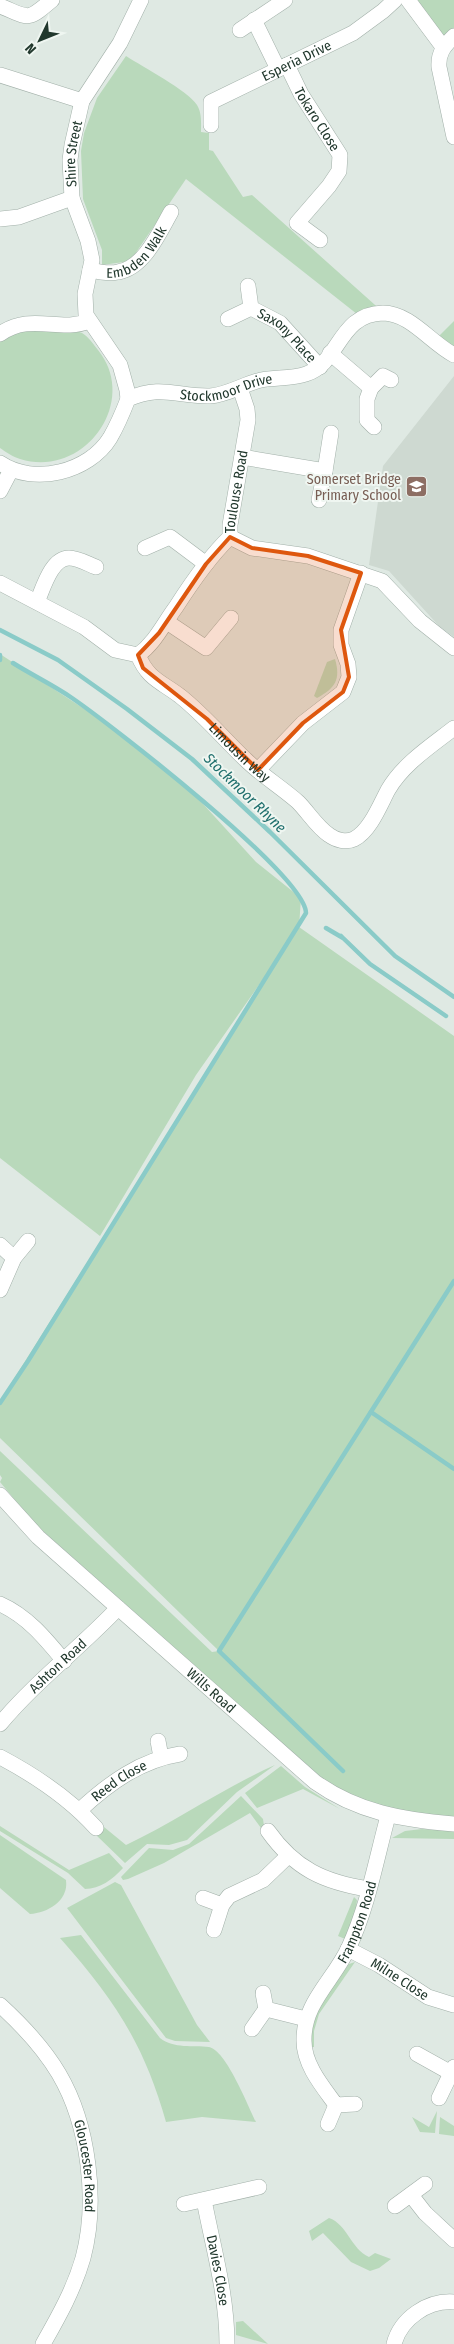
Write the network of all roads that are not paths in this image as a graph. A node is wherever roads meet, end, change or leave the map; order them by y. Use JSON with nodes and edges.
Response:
{"nodes":[{"id":1,"x":52,"y":0,"type":"edge"},
{"id":2,"x":142,"y":0,"type":"edge"},
{"id":3,"x":285,"y":0,"type":"edge"},
{"id":4,"x":395,"y":0,"type":"edge"},
{"id":5,"x":408,"y":0,"type":"edge"},
{"id":6,"x":0,"y":6,"type":"edge"},
{"id":7,"x":254,"y":20,"type":"junction"},
{"id":8,"x":240,"y":30,"type":"dead end"},
{"id":9,"x":454,"y":36,"type":"edge"},
{"id":10,"x":443,"y":47,"type":"junction"},
{"id":11,"x":283,"y":67,"type":"junction"},
{"id":12,"x":0,"y":75,"type":"edge"},
{"id":13,"x":82,"y":101,"type":"junction"},
{"id":14,"x":211,"y":125,"type":"dead end"},
{"id":15,"x":454,"y":138,"type":"edge"},
{"id":16,"x":72,"y":198,"type":"junction"},
{"id":17,"x":171,"y":212,"type":"dead end"},
{"id":18,"x":0,"y":219,"type":"edge"},
{"id":19,"x":320,"y":240,"type":"dead end"},
{"id":20,"x":90,"y":270,"type":"junction"},
{"id":21,"x":248,"y":286,"type":"dead end"},
{"id":22,"x":251,"y":308,"type":"junction"},
{"id":23,"x":228,"y":319,"type":"dead end"},
{"id":24,"x":89,"y":321,"type":"junction"},
{"id":25,"x":0,"y":334,"type":"edge"},
{"id":26,"x":330,"y":353,"type":"junction"},
{"id":27,"x":454,"y":355,"type":"edge"},
{"id":28,"x":320,"y":367,"type":"junction"},
{"id":29,"x":391,"y":380,"type":"dead end"},
{"id":30,"x":240,"y":388,"type":"junction"},
{"id":31,"x":371,"y":388,"type":"junction"},
{"id":32,"x":128,"y":399,"type":"junction"},
{"id":33,"x":374,"y":426,"type":"dead end"},
{"id":34,"x":331,"y":433,"type":"dead end"},
{"id":35,"x":242,"y":457,"type":"junction"},
{"id":36,"x":6,"y":467,"type":"edge"},
{"id":37,"x":325,"y":471,"type":"junction"},
{"id":38,"x":0,"y":491,"type":"edge"},
{"id":39,"x":319,"y":500,"type":"dead end"},
{"id":40,"x":230,"y":537,"type":"junction"},
{"id":41,"x":145,"y":548,"type":"dead end"},
{"id":42,"x":206,"y":564,"type":"junction"},
{"id":43,"x":96,"y":567,"type":"dead end"},
{"id":44,"x":362,"y":573,"type":"junction"},
{"id":45,"x":0,"y":583,"type":"edge"},
{"id":46,"x":37,"y":602,"type":"junction"},
{"id":47,"x":231,"y":618,"type":"dead end"},
{"id":48,"x":166,"y":622,"type":"junction"},
{"id":49,"x":454,"y":648,"type":"edge"},
{"id":50,"x":138,"y":655,"type":"junction"},
{"id":51,"x":454,"y":728,"type":"edge"},
{"id":52,"x":258,"y":770,"type":"junction"},
{"id":53,"x":28,"y":1241,"type":"dead end"},
{"id":54,"x":0,"y":1245,"type":"edge"},
{"id":55,"x":14,"y":1258,"type":"junction"},
{"id":56,"x":0,"y":1290,"type":"edge"},
{"id":57,"x":0,"y":1495,"type":"edge"},
{"id":58,"x":0,"y":1604,"type":"edge"},
{"id":59,"x":118,"y":1608,"type":"junction"},
{"id":60,"x":64,"y":1661,"type":"junction"},
{"id":61,"x":0,"y":1724,"type":"edge"},
{"id":62,"x":158,"y":1741,"type":"dead end"},
{"id":63,"x":180,"y":1754,"type":"dead end"},
{"id":64,"x":0,"y":1757,"type":"edge"},
{"id":65,"x":161,"y":1757,"type":"junction"},
{"id":66,"x":80,"y":1810,"type":"junction"},
{"id":67,"x":388,"y":1816,"type":"junction"},
{"id":68,"x":454,"y":1824,"type":"edge"},
{"id":69,"x":96,"y":1828,"type":"dead end"},
{"id":70,"x":268,"y":1831,"type":"dead end"},
{"id":71,"x":288,"y":1856,"type":"junction"},
{"id":72,"x":368,"y":1890,"type":"junction"},
{"id":73,"x":203,"y":1898,"type":"dead end"},
{"id":74,"x":222,"y":1905,"type":"junction"},
{"id":75,"x":214,"y":1930,"type":"dead end"},
{"id":76,"x":348,"y":1949,"type":"junction"},
{"id":77,"x":263,"y":1994,"type":"dead end"},
{"id":78,"x":0,"y":2005,"type":"edge"},
{"id":79,"x":454,"y":2006,"type":"edge"},
{"id":80,"x":266,"y":2009,"type":"junction"},
{"id":81,"x":306,"y":2019,"type":"junction"},
{"id":82,"x":252,"y":2029,"type":"dead end"},
{"id":83,"x":417,"y":2054,"type":"dead end"},
{"id":84,"x":453,"y":2070,"type":"edge"},
{"id":85,"x":439,"y":2098,"type":"dead end"},
{"id":86,"x":356,"y":2104,"type":"dead end"},
{"id":87,"x":336,"y":2105,"type":"junction"},
{"id":88,"x":328,"y":2124,"type":"dead end"},
{"id":89,"x":425,"y":2184,"type":"dead end"},
{"id":90,"x":259,"y":2187,"type":"dead end"},
{"id":91,"x":411,"y":2195,"type":"junction"},
{"id":92,"x":204,"y":2200,"type":"junction"},
{"id":93,"x":184,"y":2204,"type":"dead end"},
{"id":94,"x":394,"y":2206,"type":"dead end"},
{"id":95,"x":454,"y":2240,"type":"edge"},
{"id":96,"x":454,"y":2302,"type":"edge"},
{"id":97,"x":390,"y":2340,"type":"edge"},
{"id":98,"x":43,"y":2344,"type":"edge"},
{"id":99,"x":227,"y":2344,"type":"edge"}],
"edges":[{"from":1,"to":6,"type":"street"},
{"from":2,"to":13,"type":"street","name":"Shire Street"},
{"from":3,"to":7,"type":"street"},
{"from":4,"to":11,"type":"street","name":"Esperia Drive"},
{"from":5,"to":10,"type":"street"},
{"from":7,"to":8,"type":"street"},
{"from":7,"to":11,"type":"street"},
{"from":9,"to":10,"type":"street"},
{"from":10,"to":15,"type":"street"},
{"from":11,"to":14,"type":"street","name":"Esperia Drive"},
{"from":11,"to":19,"type":"street","name":"Tokaro Close"},
{"from":12,"to":13,"type":"street"},
{"from":13,"to":16,"type":"street","name":"Shire Street"},
{"from":16,"to":18,"type":"street"},
{"from":16,"to":20,"type":"street","name":"Shire Street"},
{"from":17,"to":20,"type":"street","name":"Embden Walk"},
{"from":20,"to":24,"type":"street","name":"Shire Street"},
{"from":21,"to":22,"type":"street","name":"Saxony Place"},
{"from":22,"to":23,"type":"street","name":"Saxony Place"},
{"from":22,"to":28,"type":"street","name":"Saxony Place"},
{"from":24,"to":25,"type":"street"},
{"from":24,"to":32,"type":"street","name":"Shire Street"},
{"from":26,"to":27,"type":"street"},
{"from":26,"to":28,"type":"street"},
{"from":26,"to":31,"type":"street"},
{"from":28,"to":30,"type":"street","name":"Stockmoor Drive"},
{"from":29,"to":31,"type":"street"},
{"from":30,"to":32,"type":"street","name":"Stockmoor Drive"},
{"from":30,"to":35,"type":"street","name":"Toulouse Road"},
{"from":31,"to":33,"type":"street"},
{"from":32,"to":36,"type":"street"},
{"from":34,"to":37,"type":"street"},
{"from":35,"to":37,"type":"street"},
{"from":35,"to":40,"type":"street","name":"Toulouse Road"},
{"from":36,"to":38,"type":"street"},
{"from":37,"to":39,"type":"street"},
{"from":40,"to":42,"type":"street","name":"Toulouse Road"},
{"from":40,"to":44,"type":"street"},
{"from":41,"to":42,"type":"street"},
{"from":42,"to":48,"type":"street","name":"Toulouse Road"},
{"from":43,"to":46,"type":"street"},
{"from":44,"to":49,"type":"street"},
{"from":44,"to":52,"type":"street"},
{"from":45,"to":46,"type":"street"},
{"from":46,"to":50,"type":"street"},
{"from":47,"to":48,"type":"street"},
{"from":48,"to":50,"type":"street","name":"Toulouse Road"},
{"from":50,"to":52,"type":"street","name":"Limousin Way"},
{"from":51,"to":52,"type":"street","name":"Limousin Way"},
{"from":53,"to":55,"type":"street"},
{"from":54,"to":55,"type":"street"},
{"from":55,"to":56,"type":"street"},
{"from":57,"to":59,"type":"street","name":"Wills Road"},
{"from":58,"to":60,"type":"street"},
{"from":59,"to":60,"type":"street","name":"Ashton Road"},
{"from":59,"to":67,"type":"street","name":"Wills Road"},
{"from":60,"to":61,"type":"street","name":"Ashton Road"},
{"from":62,"to":65,"type":"street","name":"Reed Close"},
{"from":63,"to":65,"type":"street","name":"Reed Close"},
{"from":64,"to":66,"type":"street","name":"Reed Close"},
{"from":65,"to":66,"type":"street","name":"Reed Close"},
{"from":66,"to":69,"type":"street","name":"Reed Close"},
{"from":67,"to":68,"type":"street","name":"Wills Road"},
{"from":67,"to":72,"type":"street","name":"Frampton Road"},
{"from":70,"to":71,"type":"street"},
{"from":71,"to":72,"type":"street"},
{"from":71,"to":74,"type":"street"},
{"from":72,"to":76,"type":"street","name":"Frampton Road"},
{"from":73,"to":74,"type":"street"},
{"from":74,"to":75,"type":"street"},
{"from":76,"to":79,"type":"street","name":"Milne Close"},
{"from":76,"to":81,"type":"street","name":"Frampton Road"},
{"from":77,"to":80,"type":"street"},
{"from":78,"to":98,"type":"street","name":"Gloucester Road"},
{"from":80,"to":81,"type":"street"},
{"from":80,"to":82,"type":"street"},
{"from":81,"to":87,"type":"street","name":"Frampton Road"},
{"from":83,"to":84,"type":"street"},
{"from":84,"to":85,"type":"street"},
{"from":86,"to":87,"type":"street"},
{"from":87,"to":88,"type":"street"},
{"from":89,"to":91,"type":"street"},
{"from":90,"to":92,"type":"street"},
{"from":91,"to":94,"type":"street"},
{"from":91,"to":95,"type":"street"},
{"from":92,"to":93,"type":"street"},
{"from":92,"to":99,"type":"street","name":"Davies Close"},
{"from":96,"to":97,"type":"street"}]}
